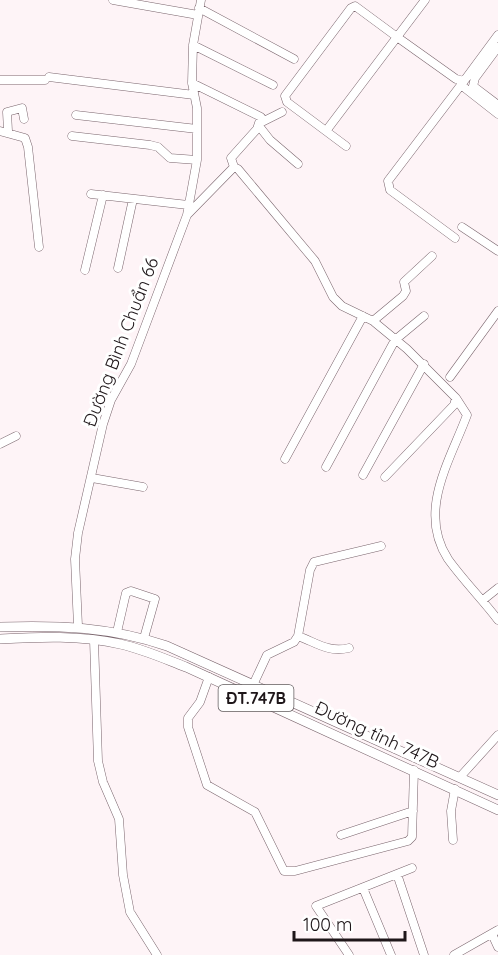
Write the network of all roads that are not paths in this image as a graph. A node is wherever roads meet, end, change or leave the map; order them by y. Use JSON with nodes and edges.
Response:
{"nodes":[{"id":1,"x":113,"y":0,"type":"edge"},
{"id":2,"x":425,"y":0,"type":"edge"},
{"id":3,"x":200,"y":7,"type":"edge"},
{"id":4,"x":498,"y":35,"type":"edge"},
{"id":5,"x":398,"y":37,"type":"junction"},
{"id":6,"x":194,"y":45,"type":"junction"},
{"id":7,"x":498,"y":47,"type":"edge"},
{"id":8,"x":294,"y":59,"type":"dead end"},
{"id":9,"x":0,"y":80,"type":"edge"},
{"id":10,"x":192,"y":83,"type":"junction"},
{"id":11,"x":462,"y":83,"type":"junction"},
{"id":12,"x":273,"y":85,"type":"dead end"},
{"id":13,"x":194,"y":95,"type":"junction"},
{"id":14,"x":498,"y":105,"type":"edge"},
{"id":15,"x":282,"y":112,"type":"dead end"},
{"id":16,"x":498,"y":114,"type":"edge"},
{"id":17,"x":76,"y":116,"type":"dead end"},
{"id":18,"x":24,"y":119,"type":"dead end"},
{"id":19,"x":261,"y":124,"type":"junction"},
{"id":20,"x":197,"y":129,"type":"junction"},
{"id":21,"x":4,"y":131,"type":"edge"},
{"id":22,"x":326,"y":132,"type":"junction"},
{"id":23,"x":72,"y":136,"type":"dead end"},
{"id":24,"x":346,"y":146,"type":"dead end"},
{"id":25,"x":197,"y":160,"type":"junction"},
{"id":26,"x":298,"y":164,"type":"dead end"},
{"id":27,"x":234,"y":167,"type":"junction"},
{"id":28,"x":91,"y":194,"type":"dead end"},
{"id":29,"x":103,"y":195,"type":"junction"},
{"id":30,"x":133,"y":199,"type":"junction"},
{"id":31,"x":188,"y":206,"type":"junction"},
{"id":32,"x":187,"y":215,"type":"junction"},
{"id":33,"x":462,"y":227,"type":"dead end"},
{"id":34,"x":455,"y":238,"type":"dead end"},
{"id":35,"x":39,"y":247,"type":"dead end"},
{"id":36,"x":498,"y":251,"type":"edge"},
{"id":37,"x":432,"y":256,"type":"dead end"},
{"id":38,"x":118,"y":268,"type":"dead end"},
{"id":39,"x":85,"y":270,"type":"dead end"},
{"id":40,"x":498,"y":311,"type":"edge"},
{"id":41,"x":363,"y":316,"type":"junction"},
{"id":42,"x":424,"y":316,"type":"dead end"},
{"id":43,"x":372,"y":321,"type":"junction"},
{"id":44,"x":395,"y":340,"type":"junction"},
{"id":45,"x":424,"y":364,"type":"junction"},
{"id":46,"x":450,"y":377,"type":"dead end"},
{"id":47,"x":456,"y":398,"type":"junction"},
{"id":48,"x":16,"y":436,"type":"dead end"},
{"id":49,"x":0,"y":444,"type":"edge"},
{"id":50,"x":285,"y":459,"type":"dead end"},
{"id":51,"x":326,"y":467,"type":"dead end"},
{"id":52,"x":363,"y":475,"type":"dead end"},
{"id":53,"x":385,"y":477,"type":"dead end"},
{"id":54,"x":92,"y":478,"type":"junction"},
{"id":55,"x":143,"y":486,"type":"dead end"},
{"id":56,"x":381,"y":546,"type":"dead end"},
{"id":57,"x":498,"y":588,"type":"edge"},
{"id":58,"x":483,"y":600,"type":"junction"},
{"id":59,"x":498,"y":620,"type":"edge"},
{"id":60,"x":78,"y":626,"type":"junction"},
{"id":61,"x":0,"y":627,"type":"edge"},
{"id":62,"x":117,"y":632,"type":"junction"},
{"id":63,"x":298,"y":636,"type":"junction"},
{"id":64,"x":144,"y":638,"type":"junction"},
{"id":65,"x":0,"y":639,"type":"edge"},
{"id":66,"x":94,"y":640,"type":"junction"},
{"id":67,"x":349,"y":648,"type":"dead end"},
{"id":68,"x":208,"y":676,"type":"junction"},
{"id":69,"x":253,"y":685,"type":"junction"},
{"id":70,"x":336,"y":722,"type":"junction"},
{"id":71,"x":331,"y":732,"type":"junction"},
{"id":72,"x":498,"y":735,"type":"edge"},
{"id":73,"x":414,"y":770,"type":"junction"},
{"id":74,"x":460,"y":777,"type":"junction"},
{"id":75,"x":455,"y":789,"type":"junction"},
{"id":76,"x":498,"y":795,"type":"edge"},
{"id":77,"x":498,"y":810,"type":"edge"},
{"id":78,"x":413,"y":811,"type":"junction"},
{"id":79,"x":341,"y":835,"type":"dead end"},
{"id":80,"x":453,"y":840,"type":"dead end"},
{"id":81,"x":412,"y":868,"type":"dead end"},
{"id":82,"x":397,"y":874,"type":"junction"},
{"id":83,"x":363,"y":888,"type":"junction"},
{"id":84,"x":495,"y":932,"type":"edge"},
{"id":85,"x":498,"y":947,"type":"edge"},
{"id":86,"x":157,"y":955,"type":"edge"},
{"id":87,"x":349,"y":955,"type":"edge"},
{"id":88,"x":391,"y":955,"type":"edge"},
{"id":89,"x":424,"y":955,"type":"edge"},
{"id":90,"x":455,"y":955,"type":"edge"}],
"edges":[{"from":1,"to":3,"type":"street"},
{"from":2,"to":5,"type":"street"},
{"from":3,"to":6,"type":"street","name":"Đường Bình Chuẩn 66"},
{"from":3,"to":8,"type":"street"},
{"from":4,"to":11,"type":"street"},
{"from":5,"to":11,"type":"street"},
{"from":5,"to":22,"type":"street"},
{"from":5,"to":22,"type":"street"},
{"from":6,"to":10,"type":"street","name":"Đường Bình Chuẩn 66"},
{"from":6,"to":12,"type":"street"},
{"from":7,"to":14,"type":"street"},
{"from":9,"to":13,"type":"street"},
{"from":10,"to":13,"type":"street","name":"Đường Bình Chuẩn 66"},
{"from":10,"to":19,"type":"street"},
{"from":11,"to":16,"type":"street"},
{"from":11,"to":34,"type":"street"},
{"from":13,"to":20,"type":"street","name":"Đường Bình Chuẩn 66"},
{"from":15,"to":19,"type":"street"},
{"from":17,"to":20,"type":"street"},
{"from":18,"to":21,"type":"street"},
{"from":19,"to":26,"type":"street"},
{"from":19,"to":27,"type":"street"},
{"from":20,"to":25,"type":"street","name":"Đường Bình Chuẩn 66"},
{"from":21,"to":35,"type":"street"},
{"from":22,"to":24,"type":"street"},
{"from":23,"to":25,"type":"street"},
{"from":25,"to":31,"type":"street","name":"Đường Bình Chuẩn 66"},
{"from":27,"to":32,"type":"street"},
{"from":27,"to":41,"type":"street"},
{"from":28,"to":29,"type":"street"},
{"from":29,"to":30,"type":"street"},
{"from":29,"to":39,"type":"street"},
{"from":30,"to":31,"type":"street"},
{"from":30,"to":38,"type":"street"},
{"from":31,"to":32,"type":"street","name":"Đường Bình Chuẩn 66"},
{"from":32,"to":54,"type":"street","name":"Đường Bình Chuẩn 66"},
{"from":33,"to":36,"type":"street"},
{"from":37,"to":43,"type":"street"},
{"from":40,"to":46,"type":"street"},
{"from":41,"to":43,"type":"street"},
{"from":41,"to":50,"type":"street"},
{"from":42,"to":44,"type":"street"},
{"from":43,"to":44,"type":"street"},
{"from":44,"to":45,"type":"street"},
{"from":44,"to":51,"type":"street"},
{"from":45,"to":47,"type":"street"},
{"from":45,"to":52,"type":"street"},
{"from":47,"to":53,"type":"street"},
{"from":47,"to":58,"type":"street"},
{"from":48,"to":49,"type":"street"},
{"from":54,"to":55,"type":"street"},
{"from":54,"to":60,"type":"street","name":"Đường Bình Chuẩn 66"},
{"from":56,"to":63,"type":"street"},
{"from":57,"to":58,"type":"street"},
{"from":58,"to":59,"type":"street"},
{"from":60,"to":61,"type":"main road","name":"Đường tỉnh 747B","number":"ĐT.747B"},
{"from":60,"to":62,"type":"main road","name":"Đường tỉnh 747B","number":"ĐT.747B"},
{"from":62,"to":64,"type":"main road","name":"Đường tỉnh 747B","number":"ĐT.747B"},
{"from":62,"to":64,"type":"street"},
{"from":63,"to":67,"type":"street"},
{"from":63,"to":69,"type":"street"},
{"from":64,"to":69,"type":"main road","name":"Đường tỉnh 747B","number":"ĐT.747B"},
{"from":65,"to":66,"type":"main road","name":"Đường tỉnh 747B","number":"ĐT.747B"},
{"from":66,"to":68,"type":"main road","name":"Đường tỉnh 747B","number":"ĐT.747B"},
{"from":66,"to":86,"type":"street"},
{"from":68,"to":71,"type":"main road","name":"Đường tỉnh 747B","number":"ĐT.747B"},
{"from":68,"to":78,"type":"street"},
{"from":69,"to":70,"type":"main road","name":"Đường tỉnh 747B","number":"ĐT.747B"},
{"from":70,"to":71,"type":"main road"},
{"from":70,"to":74,"type":"main road","name":"Đường tỉnh 747B","number":"ĐT.747B"},
{"from":71,"to":73,"type":"main road","name":"Đường tỉnh 747B","number":"ĐT.747B"},
{"from":72,"to":74,"type":"street"},
{"from":73,"to":75,"type":"main road","name":"Đường tỉnh 747B","number":"ĐT.747B"},
{"from":73,"to":78,"type":"street"},
{"from":74,"to":76,"type":"main road","name":"Đường tỉnh 747B","number":"ĐT.747B"},
{"from":75,"to":77,"type":"main road","name":"Đường tỉnh 747B","number":"ĐT.747B"},
{"from":75,"to":80,"type":"street"},
{"from":78,"to":79,"type":"street"},
{"from":81,"to":82,"type":"street"},
{"from":82,"to":83,"type":"street"},
{"from":82,"to":89,"type":"street"},
{"from":83,"to":87,"type":"street"},
{"from":83,"to":88,"type":"street"},
{"from":84,"to":85,"type":"street"},
{"from":84,"to":90,"type":"street"}]}
